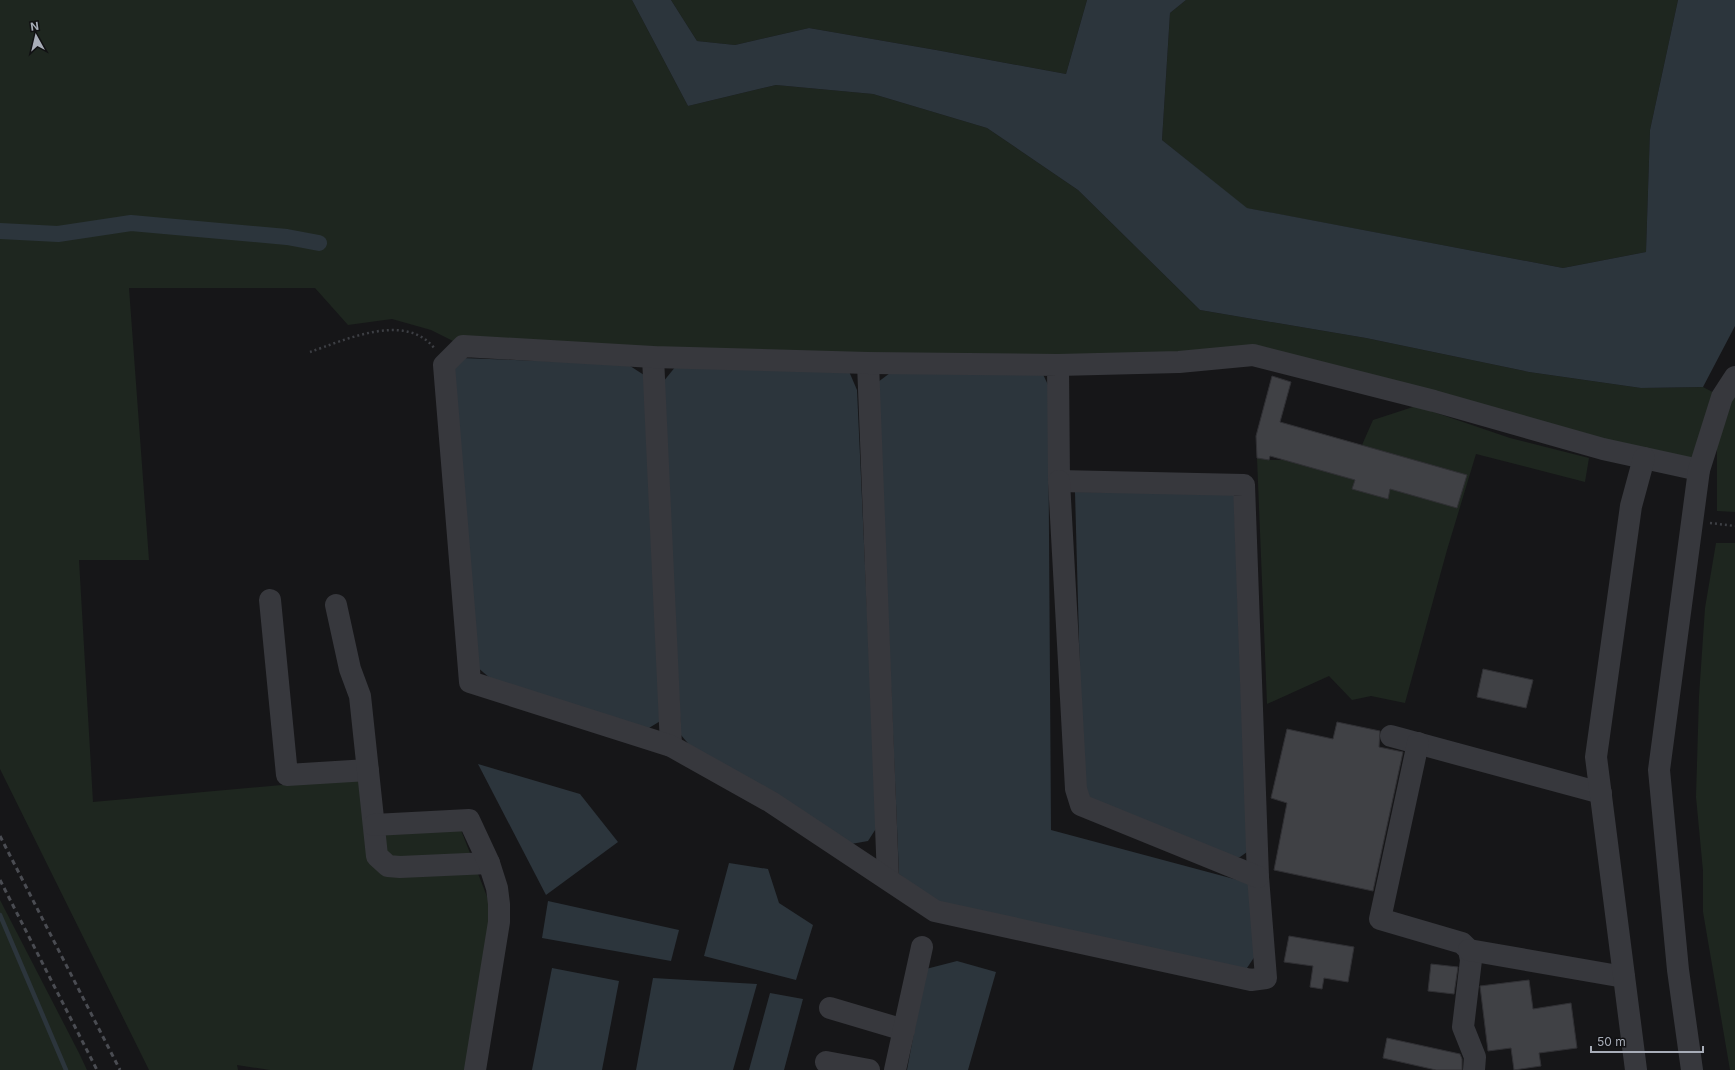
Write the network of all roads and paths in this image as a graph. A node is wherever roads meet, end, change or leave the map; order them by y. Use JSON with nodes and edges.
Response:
{"nodes":[{"id":1,"x":310,"y":352,"type":"dead end"},
{"id":2,"x":653,"y":357,"type":"junction"},
{"id":3,"x":868,"y":363,"type":"junction"},
{"id":4,"x":444,"y":365,"type":"junction"},
{"id":5,"x":1058,"y":365,"type":"junction"},
{"id":6,"x":1735,"y":377,"type":"edge"},
{"id":7,"x":1644,"y":458,"type":"junction"},
{"id":8,"x":1699,"y":470,"type":"junction"},
{"id":9,"x":1059,"y":481,"type":"junction"},
{"id":10,"x":1718,"y":523,"type":"dead end"},
{"id":11,"x":1735,"y":526,"type":"edge"},
{"id":12,"x":270,"y":600,"type":"dead end"},
{"id":13,"x":336,"y":605,"type":"dead end"},
{"id":14,"x":1391,"y":736,"type":"dead end"},
{"id":15,"x":1418,"y":744,"type":"junction"},
{"id":16,"x":671,"y":746,"type":"junction"},
{"id":17,"x":368,"y":770,"type":"junction"},
{"id":18,"x":1601,"y":793,"type":"junction"},
{"id":19,"x":374,"y":825,"type":"junction"},
{"id":20,"x":489,"y":863,"type":"junction"},
{"id":21,"x":1258,"y":877,"type":"junction"},
{"id":22,"x":888,"y":878,"type":"junction"},
{"id":23,"x":922,"y":947,"type":"dead end"},
{"id":24,"x":1469,"y":950,"type":"junction"},
{"id":25,"x":1624,"y":977,"type":"junction"},
{"id":26,"x":830,"y":1008,"type":"dead end"},
{"id":27,"x":904,"y":1030,"type":"junction"},
{"id":28,"x":826,"y":1062,"type":"dead end"},
{"id":29,"x":475,"y":1070,"type":"edge"},
{"id":30,"x":869,"y":1070,"type":"edge"},
{"id":31,"x":895,"y":1070,"type":"edge"},
{"id":32,"x":1474,"y":1070,"type":"edge"},
{"id":33,"x":1636,"y":1070,"type":"edge"},
{"id":34,"x":1692,"y":1070,"type":"edge"}],
"edges":[{"from":1,"to":4,"type":"path"},
{"from":2,"to":3,"type":"street"},
{"from":2,"to":4,"type":"street"},
{"from":2,"to":16,"type":"street"},
{"from":3,"to":5,"type":"street"},
{"from":3,"to":22,"type":"street"},
{"from":4,"to":16,"type":"street"},
{"from":5,"to":7,"type":"street"},
{"from":5,"to":9,"type":"street"},
{"from":6,"to":8,"type":"street"},
{"from":7,"to":8,"type":"street"},
{"from":7,"to":18,"type":"street"},
{"from":8,"to":34,"type":"street"},
{"from":9,"to":21,"type":"street"},
{"from":9,"to":21,"type":"street"},
{"from":10,"to":11,"type":"path"},
{"from":12,"to":17,"type":"street"},
{"from":13,"to":17,"type":"street"},
{"from":14,"to":15,"type":"street"},
{"from":15,"to":18,"type":"street"},
{"from":15,"to":24,"type":"street"},
{"from":16,"to":22,"type":"street"},
{"from":17,"to":19,"type":"street"},
{"from":18,"to":25,"type":"street"},
{"from":19,"to":20,"type":"street"},
{"from":19,"to":20,"type":"street"},
{"from":20,"to":29,"type":"street"},
{"from":21,"to":22,"type":"street"},
{"from":23,"to":27,"type":"street"},
{"from":24,"to":25,"type":"street"},
{"from":24,"to":32,"type":"street"},
{"from":25,"to":33,"type":"street"},
{"from":26,"to":27,"type":"street"},
{"from":27,"to":31,"type":"street"},
{"from":28,"to":30,"type":"street"}]}
